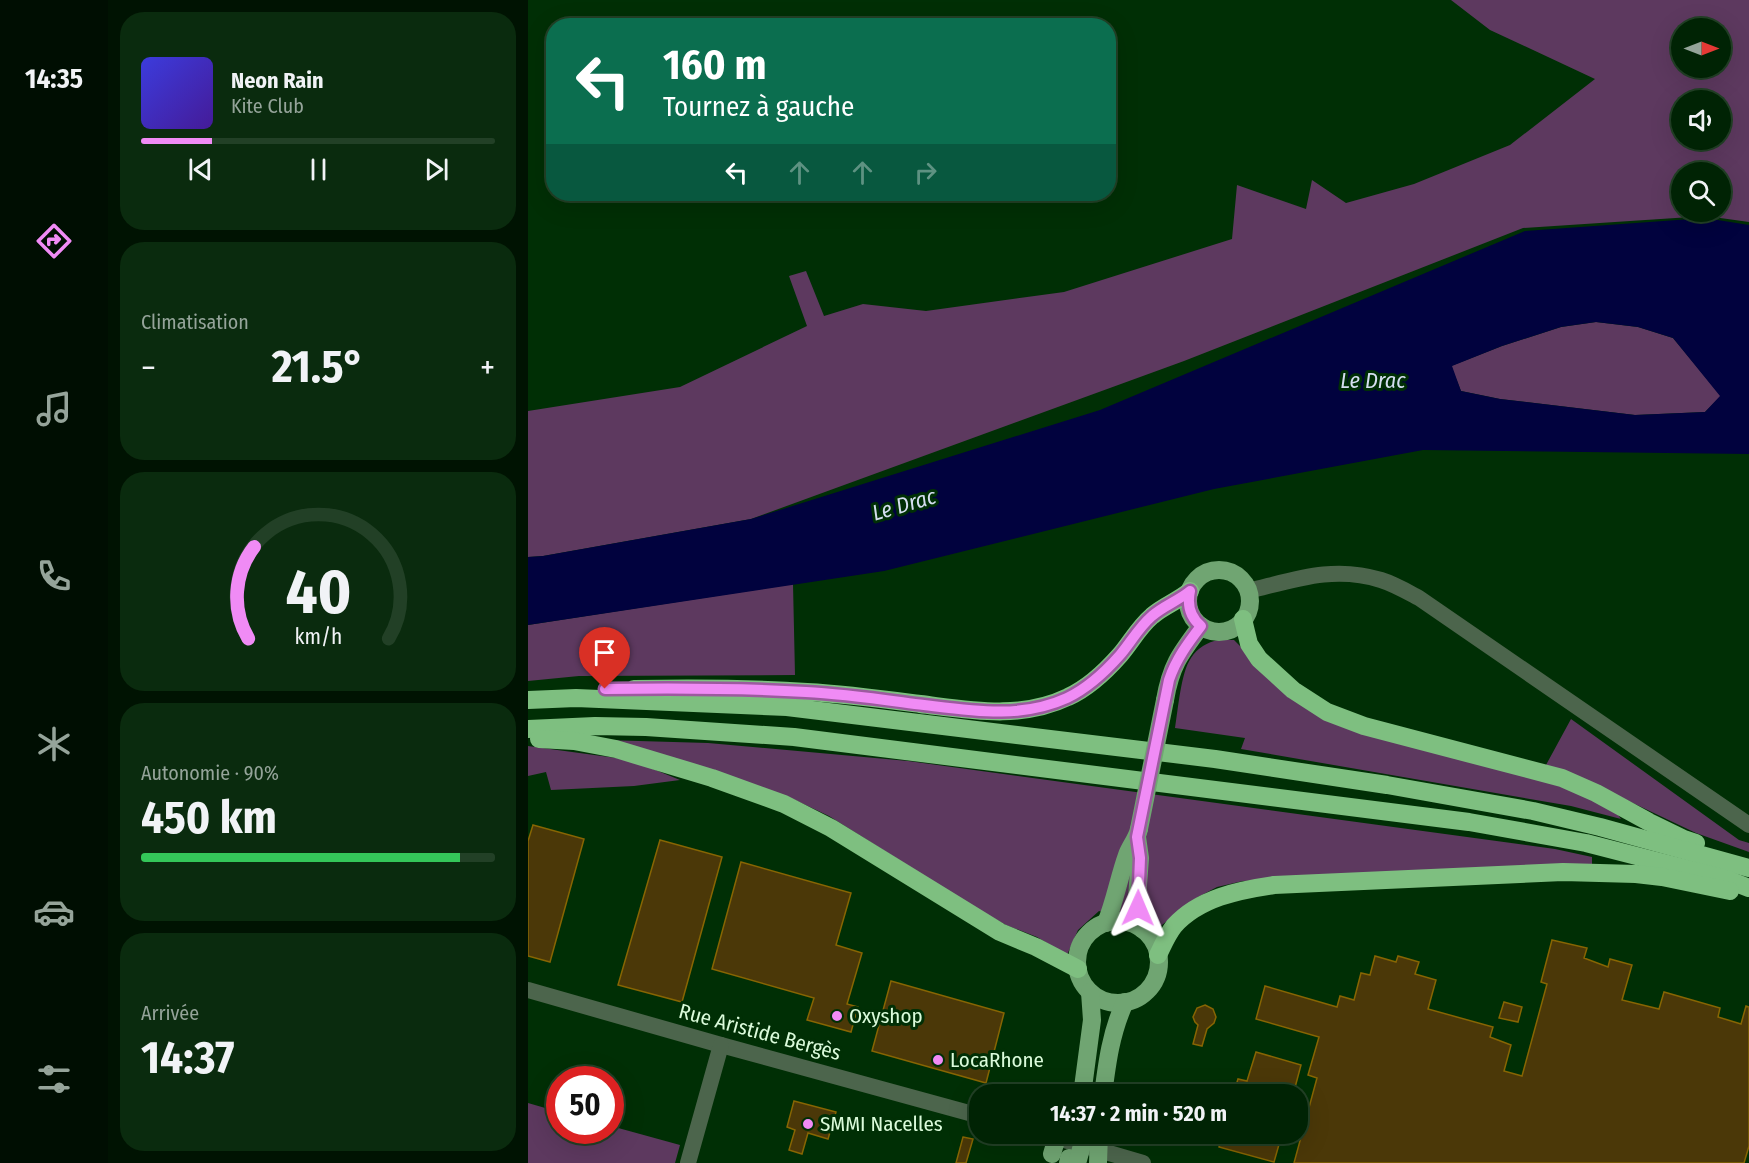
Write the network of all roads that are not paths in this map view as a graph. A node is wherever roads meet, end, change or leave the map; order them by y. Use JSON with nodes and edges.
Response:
{"nodes":[{"id":1,"x":1190,"y":591,"type":"junction"},
{"id":2,"x":1248,"y":591,"type":"junction"},
{"id":3,"x":1244,"y":619,"type":"junction"},
{"id":4,"x":1201,"y":626,"type":"junction"},
{"id":5,"x":576,"y":698,"type":"junction"},
{"id":6,"x":528,"y":700,"type":"edge"},
{"id":7,"x":528,"y":729,"type":"edge"},
{"id":8,"x":528,"y":739,"type":"edge"},
{"id":9,"x":1749,"y":825,"type":"edge"},
{"id":10,"x":1138,"y":833,"type":"junction"},
{"id":11,"x":1724,"y":861,"type":"junction"},
{"id":12,"x":1749,"y":868,"type":"edge"},
{"id":13,"x":1749,"y":890,"type":"edge"},
{"id":14,"x":1106,"y":923,"type":"junction"},
{"id":15,"x":1142,"y":929,"type":"junction"},
{"id":16,"x":1158,"y":955,"type":"junction"},
{"id":17,"x":1078,"y":969,"type":"junction"},
{"id":18,"x":528,"y":990,"type":"edge"},
{"id":19,"x":1090,"y":992,"type":"junction"},
{"id":20,"x":1125,"y":1002,"type":"junction"},
{"id":21,"x":1091,"y":1033,"type":"junction"},
{"id":22,"x":721,"y":1045,"type":"junction"},
{"id":23,"x":1106,"y":1064,"type":"junction"},
{"id":24,"x":1075,"y":1084,"type":"edge"},
{"id":25,"x":1084,"y":1084,"type":"edge"},
{"id":26,"x":1100,"y":1084,"type":"edge"},
{"id":27,"x":1104,"y":1084,"type":"edge"},
{"id":28,"x":969,"y":1113,"type":"edge"},
{"id":29,"x":1061,"y":1144,"type":"edge"},
{"id":30,"x":1071,"y":1144,"type":"edge"},
{"id":31,"x":1077,"y":1144,"type":"edge"},
{"id":32,"x":1078,"y":1144,"type":"edge"},
{"id":33,"x":1099,"y":1144,"type":"edge"},
{"id":34,"x":1065,"y":1160,"type":"edge"},
{"id":35,"x":688,"y":1163,"type":"edge"},
{"id":36,"x":1098,"y":1163,"type":"edge"},
{"id":37,"x":1143,"y":1163,"type":"edge"}],
"edges":[{"from":1,"to":2,"type":"main road"},
{"from":1,"to":4,"type":"main road"},
{"from":1,"to":5,"type":"highway"},
{"from":2,"to":3,"type":"main road"},
{"from":2,"to":9,"type":"street"},
{"from":3,"to":4,"type":"main road"},
{"from":3,"to":11,"type":"highway"},
{"from":4,"to":10,"type":"main road","bridge":true},
{"from":5,"to":6,"type":"highway"},
{"from":5,"to":11,"type":"highway"},
{"from":7,"to":13,"type":"highway"},
{"from":8,"to":17,"type":"highway"},
{"from":10,"to":14,"type":"main road"},
{"from":10,"to":15,"type":"main road"},
{"from":11,"to":12,"type":"highway"},
{"from":13,"to":16,"type":"highway"},
{"from":14,"to":15,"type":"main road"},
{"from":14,"to":17,"type":"main road"},
{"from":15,"to":16,"type":"main road"},
{"from":16,"to":20,"type":"main road"},
{"from":17,"to":19,"type":"main road"},
{"from":18,"to":22,"type":"street","name":"Rue Aristide Bergès"},
{"from":19,"to":20,"type":"main road"},
{"from":19,"to":21,"type":"main road"},
{"from":20,"to":23,"type":"main road"},
{"from":21,"to":24,"type":"main road"},
{"from":21,"to":25,"type":"main road"},
{"from":22,"to":28,"type":"street","name":"Rue Aristide Bergès"},
{"from":22,"to":35,"type":"street"},
{"from":23,"to":26,"type":"main road"},
{"from":23,"to":27,"type":"main road"},
{"from":29,"to":34,"type":"main road","bridge":true},
{"from":30,"to":34,"type":"main road"},
{"from":31,"to":34,"type":"main road","bridge":true},
{"from":32,"to":37,"type":"street"},
{"from":33,"to":36,"type":"main road","bridge":true}]}
